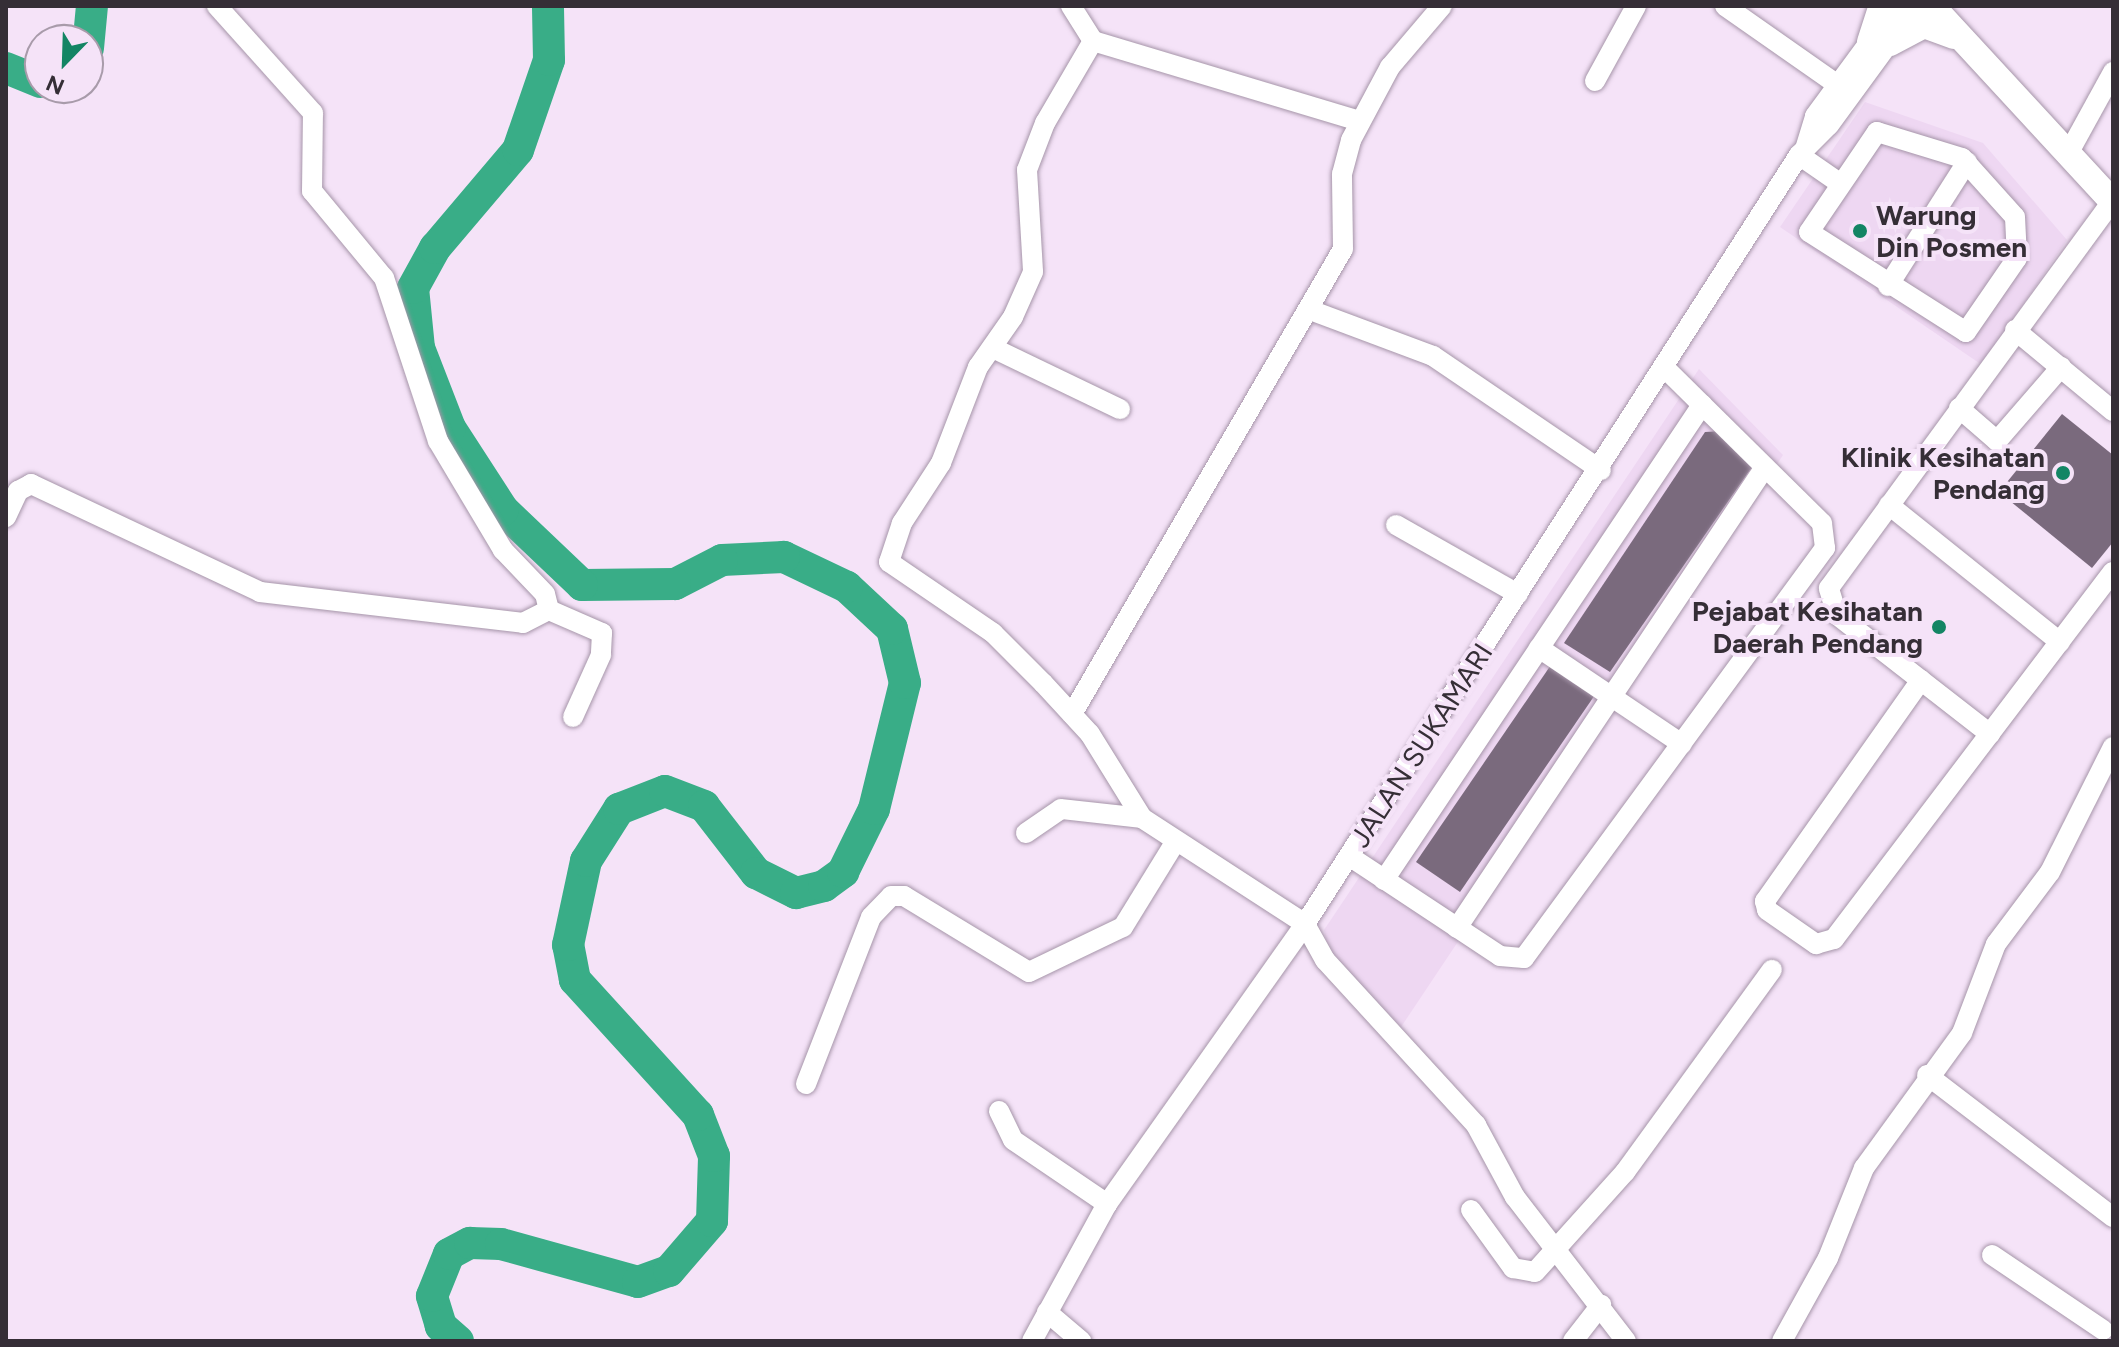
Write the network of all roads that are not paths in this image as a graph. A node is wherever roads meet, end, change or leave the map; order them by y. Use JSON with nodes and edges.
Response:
{"nodes":[{"id":1,"x":217,"y":6,"type":"edge"},
{"id":2,"x":1071,"y":6,"type":"edge"},
{"id":3,"x":1442,"y":6,"type":"edge"},
{"id":4,"x":1636,"y":6,"type":"edge"},
{"id":5,"x":1725,"y":6,"type":"edge"},
{"id":6,"x":1882,"y":6,"type":"edge"},
{"id":7,"x":1896,"y":6,"type":"edge"},
{"id":8,"x":1916,"y":6,"type":"edge"},
{"id":9,"x":1932,"y":6,"type":"edge"},
{"id":10,"x":1954,"y":6,"type":"edge"},
{"id":11,"x":1961,"y":40,"type":"junction"},
{"id":12,"x":1093,"y":41,"type":"junction"},
{"id":13,"x":1880,"y":42,"type":"junction"},
{"id":14,"x":2113,"y":72,"type":"edge"},
{"id":15,"x":1595,"y":81,"type":"dead end"},
{"id":16,"x":1838,"y":85,"type":"junction"},
{"id":17,"x":1360,"y":121,"type":"junction"},
{"id":18,"x":2037,"y":121,"type":"junction"},
{"id":19,"x":1802,"y":150,"type":"junction"},
{"id":20,"x":2068,"y":154,"type":"junction"},
{"id":21,"x":1967,"y":162,"type":"junction"},
{"id":22,"x":1838,"y":182,"type":"junction"},
{"id":23,"x":2113,"y":200,"type":"edge"},
{"id":24,"x":1888,"y":286,"type":"junction"},
{"id":25,"x":1310,"y":310,"type":"junction"},
{"id":26,"x":2015,"y":330,"type":"junction"},
{"id":27,"x":993,"y":348,"type":"junction"},
{"id":28,"x":2061,"y":367,"type":"junction"},
{"id":29,"x":1667,"y":370,"type":"junction"},
{"id":30,"x":1702,"y":405,"type":"junction"},
{"id":31,"x":1959,"y":408,"type":"junction"},
{"id":32,"x":1120,"y":409,"type":"dead end"},
{"id":33,"x":2113,"y":411,"type":"edge"},
{"id":34,"x":1765,"y":467,"type":"junction"},
{"id":35,"x":1601,"y":470,"type":"junction"},
{"id":36,"x":1889,"y":505,"type":"junction"},
{"id":37,"x":6,"y":517,"type":"edge"},
{"id":38,"x":1396,"y":525,"type":"dead end"},
{"id":39,"x":2113,"y":572,"type":"edge"},
{"id":40,"x":1518,"y":594,"type":"junction"},
{"id":41,"x":549,"y":610,"type":"junction"},
{"id":42,"x":2060,"y":642,"type":"junction"},
{"id":43,"x":1539,"y":648,"type":"junction"},
{"id":44,"x":1921,"y":680,"type":"junction"},
{"id":45,"x":1611,"y":696,"type":"junction"},
{"id":46,"x":1072,"y":714,"type":"junction"},
{"id":47,"x":573,"y":717,"type":"dead end"},
{"id":48,"x":1990,"y":734,"type":"junction"},
{"id":49,"x":1682,"y":744,"type":"junction"},
{"id":50,"x":2113,"y":747,"type":"edge"},
{"id":51,"x":1142,"y":818,"type":"junction"},
{"id":52,"x":1026,"y":833,"type":"dead end"},
{"id":53,"x":1176,"y":841,"type":"junction"},
{"id":54,"x":1349,"y":856,"type":"junction"},
{"id":55,"x":1384,"y":880,"type":"junction"},
{"id":56,"x":1305,"y":924,"type":"junction"},
{"id":57,"x":1457,"y":928,"type":"junction"},
{"id":58,"x":1772,"y":970,"type":"dead end"},
{"id":59,"x":1927,"y":1075,"type":"junction"},
{"id":60,"x":806,"y":1084,"type":"dead end"},
{"id":61,"x":999,"y":1111,"type":"dead end"},
{"id":62,"x":1107,"y":1204,"type":"junction"},
{"id":63,"x":1471,"y":1210,"type":"dead end"},
{"id":64,"x":2113,"y":1217,"type":"edge"},
{"id":65,"x":1562,"y":1249,"type":"junction"},
{"id":66,"x":1992,"y":1255,"type":"dead end"},
{"id":67,"x":1601,"y":1305,"type":"junction"},
{"id":68,"x":1047,"y":1312,"type":"junction"},
{"id":69,"x":2103,"y":1330,"type":"edge"},
{"id":70,"x":1032,"y":1341,"type":"edge"},
{"id":71,"x":1081,"y":1341,"type":"edge"},
{"id":72,"x":1573,"y":1341,"type":"edge"},
{"id":73,"x":1626,"y":1341,"type":"edge"},
{"id":74,"x":1782,"y":1341,"type":"edge"}],
"edges":[{"from":1,"to":41,"type":"street"},
{"from":2,"to":12,"type":"street"},
{"from":3,"to":17,"type":"street"},
{"from":4,"to":15,"type":"street"},
{"from":5,"to":16,"type":"street"},
{"from":6,"to":13,"type":"main road"},
{"from":7,"to":13,"type":"street","name":"JALAN SUKAMARI"},
{"from":8,"to":13,"type":"street","name":"JALAN SUKAMARI"},
{"from":9,"to":11,"type":"main road"},
{"from":10,"to":18,"type":"main road"},
{"from":11,"to":13,"type":"main road"},
{"from":11,"to":18,"type":"main road"},
{"from":12,"to":17,"type":"street"},
{"from":12,"to":27,"type":"street"},
{"from":13,"to":16,"type":"street","name":"JALAN SUKAMARI"},
{"from":13,"to":19,"type":"street","name":"JALAN SUKAMARI"},
{"from":14,"to":20,"type":"street"},
{"from":16,"to":19,"type":"street","name":"JALAN SUKAMARI"},
{"from":17,"to":25,"type":"street"},
{"from":18,"to":20,"type":"main road"},
{"from":19,"to":22,"type":"street"},
{"from":19,"to":29,"type":"street","name":"JALAN SUKAMARI"},
{"from":20,"to":23,"type":"main road"},
{"from":21,"to":22,"type":"street"},
{"from":21,"to":24,"type":"street"},
{"from":21,"to":24,"type":"street"},
{"from":22,"to":24,"type":"street"},
{"from":23,"to":26,"type":"street"},
{"from":25,"to":35,"type":"street"},
{"from":25,"to":46,"type":"street"},
{"from":26,"to":28,"type":"street"},
{"from":26,"to":31,"type":"street"},
{"from":27,"to":32,"type":"street"},
{"from":27,"to":46,"type":"street"},
{"from":28,"to":31,"type":"street"},
{"from":28,"to":33,"type":"street"},
{"from":29,"to":30,"type":"street"},
{"from":29,"to":35,"type":"street","name":"JALAN SUKAMARI"},
{"from":30,"to":34,"type":"street"},
{"from":30,"to":43,"type":"street"},
{"from":31,"to":36,"type":"street"},
{"from":34,"to":45,"type":"street"},
{"from":34,"to":49,"type":"street"},
{"from":35,"to":40,"type":"street","name":"JALAN SUKAMARI"},
{"from":36,"to":42,"type":"street"},
{"from":36,"to":44,"type":"street"},
{"from":37,"to":41,"type":"street"},
{"from":38,"to":40,"type":"street"},
{"from":39,"to":42,"type":"street"},
{"from":40,"to":54,"type":"street","name":"JALAN SUKAMARI"},
{"from":41,"to":47,"type":"street"},
{"from":42,"to":48,"type":"street"},
{"from":43,"to":45,"type":"street"},
{"from":43,"to":55,"type":"street"},
{"from":44,"to":48,"type":"street"},
{"from":44,"to":48,"type":"street"},
{"from":45,"to":49,"type":"street"},
{"from":45,"to":57,"type":"street"},
{"from":46,"to":51,"type":"street"},
{"from":49,"to":57,"type":"street"},
{"from":50,"to":59,"type":"street"},
{"from":51,"to":52,"type":"street"},
{"from":51,"to":53,"type":"street"},
{"from":53,"to":56,"type":"street"},
{"from":53,"to":60,"type":"street"},
{"from":54,"to":55,"type":"street"},
{"from":54,"to":56,"type":"street","name":"JALAN SUKAMARI"},
{"from":55,"to":57,"type":"street"},
{"from":56,"to":62,"type":"street","name":"JALAN SUKAMARI"},
{"from":56,"to":65,"type":"street"},
{"from":58,"to":65,"type":"street"},
{"from":59,"to":64,"type":"street"},
{"from":59,"to":74,"type":"street"},
{"from":61,"to":62,"type":"street"},
{"from":62,"to":68,"type":"street","name":"JALAN SUKAMARI"},
{"from":63,"to":65,"type":"street"},
{"from":65,"to":67,"type":"street"},
{"from":66,"to":69,"type":"street"},
{"from":67,"to":72,"type":"street"},
{"from":67,"to":73,"type":"street"},
{"from":68,"to":70,"type":"street","name":"JALAN SUKAMARI"},
{"from":68,"to":71,"type":"street"}]}
